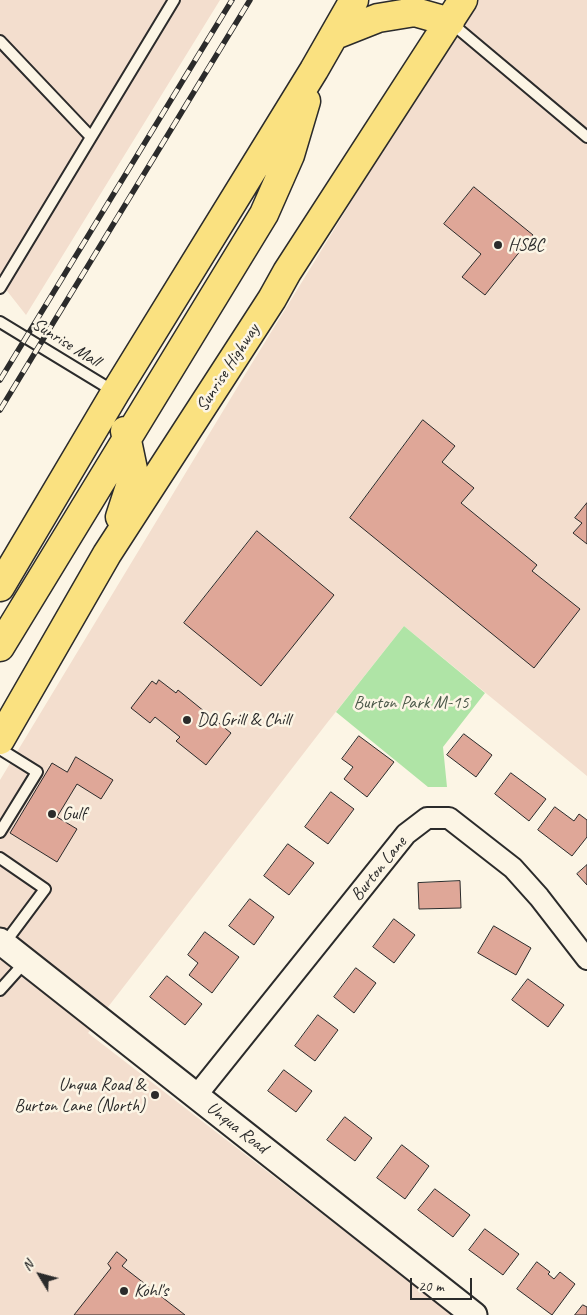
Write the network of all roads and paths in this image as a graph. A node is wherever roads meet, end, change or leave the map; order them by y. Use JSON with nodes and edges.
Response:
{"nodes":[{"id":1,"x":174,"y":0,"type":"edge"},
{"id":2,"x":354,"y":0,"type":"edge"},
{"id":3,"x":450,"y":7,"type":"edge"},
{"id":4,"x":335,"y":35,"type":"junction"},
{"id":5,"x":0,"y":41,"type":"edge"},
{"id":6,"x":314,"y":70,"type":"junction"},
{"id":7,"x":91,"y":137,"type":"junction"},
{"id":8,"x":587,"y":138,"type":"edge"},
{"id":9,"x":0,"y":288,"type":"edge"},
{"id":10,"x":0,"y":322,"type":"edge"},
{"id":11,"x":116,"y":393,"type":"junction"},
{"id":12,"x":127,"y":439,"type":"junction"},
{"id":13,"x":108,"y":554,"type":"junction"},
{"id":14,"x":0,"y":587,"type":"edge"},
{"id":15,"x":0,"y":647,"type":"edge"},
{"id":16,"x":0,"y":740,"type":"edge"},
{"id":17,"x":0,"y":749,"type":"edge"},
{"id":18,"x":0,"y":832,"type":"edge"},
{"id":19,"x":0,"y":858,"type":"edge"},
{"id":20,"x":2,"y":943,"type":"edge"},
{"id":21,"x":587,"y":959,"type":"edge"},
{"id":22,"x":26,"y":961,"type":"junction"},
{"id":23,"x":0,"y":990,"type":"edge"},
{"id":24,"x":196,"y":1096,"type":"junction"},
{"id":25,"x":474,"y":1315,"type":"edge"}],
"edges":[{"from":1,"to":7,"type":"lane"},
{"from":2,"to":4,"type":"highway"},
{"from":3,"to":4,"type":"highway"},
{"from":3,"to":8,"type":"lane"},
{"from":3,"to":13,"type":"highway","name":"Sunrise Highway"},
{"from":4,"to":6,"type":"highway"},
{"from":5,"to":7,"type":"lane"},
{"from":6,"to":11,"type":"highway"},
{"from":6,"to":12,"type":"highway"},
{"from":7,"to":9,"type":"lane"},
{"from":10,"to":11,"type":"lane","name":"Sunrise Mall"},
{"from":11,"to":12,"type":"highway"},
{"from":11,"to":14,"type":"highway"},
{"from":12,"to":13,"type":"highway"},
{"from":12,"to":15,"type":"highway"},
{"from":13,"to":16,"type":"highway","name":"Sunrise Highway"},
{"from":17,"to":18,"type":"lane"},
{"from":19,"to":20,"type":"lane"},
{"from":20,"to":22,"type":"street","name":"Unqua Road"},
{"from":21,"to":24,"type":"street","name":"Burton Lane"},
{"from":22,"to":23,"type":"lane"},
{"from":22,"to":24,"type":"street","name":"Unqua Road"},
{"from":24,"to":25,"type":"street","name":"Unqua Road"}]}
